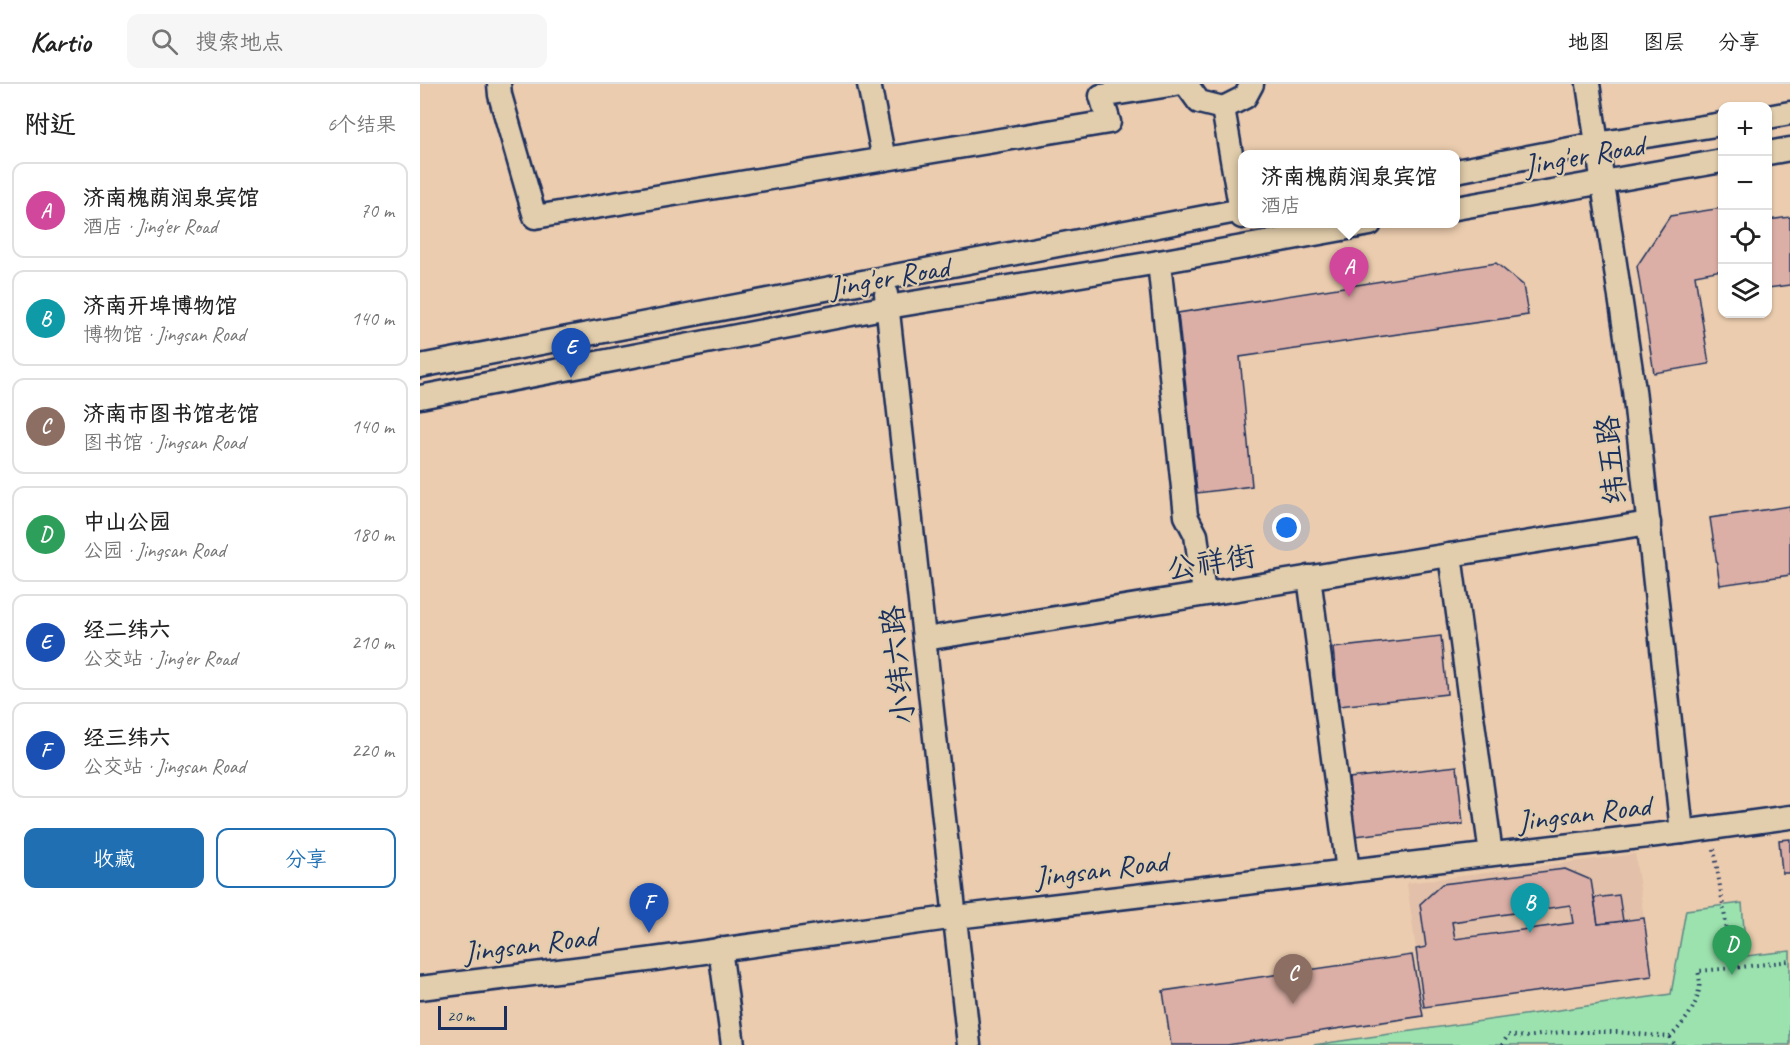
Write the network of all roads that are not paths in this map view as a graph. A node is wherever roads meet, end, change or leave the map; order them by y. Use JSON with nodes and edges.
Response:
{"nodes":[{"id":1,"x":499,"y":84,"type":"edge"},
{"id":2,"x":869,"y":84,"type":"edge"},
{"id":3,"x":1176,"y":84,"type":"edge"},
{"id":4,"x":1186,"y":84,"type":"edge"},
{"id":5,"x":1252,"y":84,"type":"edge"},
{"id":6,"x":1588,"y":84,"type":"edge"},
{"id":7,"x":1223,"y":108,"type":"junction"},
{"id":8,"x":1790,"y":113,"type":"edge"},
{"id":9,"x":1772,"y":116,"type":"edge"},
{"id":10,"x":1718,"y":125,"type":"edge"},
{"id":11,"x":1596,"y":144,"type":"junction"},
{"id":12,"x":1790,"y":149,"type":"edge"},
{"id":13,"x":1772,"y":152,"type":"edge"},
{"id":14,"x":884,"y":159,"type":"junction"},
{"id":15,"x":1718,"y":161,"type":"edge"},
{"id":16,"x":1460,"y":170,"type":"edge"},
{"id":17,"x":1602,"y":182,"type":"junction"},
{"id":18,"x":1238,"y":193,"type":"edge"},
{"id":19,"x":1460,"y":207,"type":"edge"},
{"id":20,"x":1238,"y":222,"type":"edge"},
{"id":21,"x":1238,"y":223,"type":"edge"},
{"id":22,"x":1159,"y":262,"type":"junction"},
{"id":23,"x":883,"y":278,"type":"junction"},
{"id":24,"x":888,"y":307,"type":"junction"},
{"id":25,"x":420,"y":366,"type":"edge"},
{"id":26,"x":420,"y":397,"type":"edge"},
{"id":27,"x":1649,"y":523,"type":"junction"},
{"id":28,"x":1450,"y":555,"type":"junction"},
{"id":29,"x":1310,"y":577,"type":"junction"},
{"id":30,"x":1204,"y":593,"type":"junction"},
{"id":31,"x":925,"y":639,"type":"junction"},
{"id":32,"x":1790,"y":817,"type":"edge"},
{"id":33,"x":1682,"y":832,"type":"junction"},
{"id":34,"x":1491,"y":854,"type":"junction"},
{"id":35,"x":1348,"y":871,"type":"junction"},
{"id":36,"x":956,"y":917,"type":"junction"},
{"id":37,"x":720,"y":949,"type":"junction"},
{"id":38,"x":420,"y":988,"type":"edge"},
{"id":39,"x":733,"y":1045,"type":"edge"},
{"id":40,"x":969,"y":1045,"type":"edge"}],
"edges":[{"from":1,"to":14,"type":"street"},
{"from":2,"to":14,"type":"street"},
{"from":3,"to":14,"type":"street"},
{"from":4,"to":7,"type":"street"},
{"from":5,"to":7,"type":"street"},
{"from":6,"to":11,"type":"street","name":"纬五路"},
{"from":7,"to":18,"type":"street"},
{"from":8,"to":9,"type":"street"},
{"from":10,"to":11,"type":"street","name":"Jing'er Road"},
{"from":11,"to":16,"type":"street","name":"Jing'er Road"},
{"from":11,"to":17,"type":"street","name":"纬五路"},
{"from":12,"to":13,"type":"street"},
{"from":15,"to":17,"type":"street","name":"Jing'er Road"},
{"from":17,"to":19,"type":"street","name":"Jing'er Road"},
{"from":17,"to":27,"type":"street","name":"纬五路"},
{"from":20,"to":23,"type":"street","name":"Jing'er Road"},
{"from":21,"to":22,"type":"street","name":"Jing'er Road"},
{"from":22,"to":24,"type":"street","name":"Jing'er Road"},
{"from":22,"to":30,"type":"street"},
{"from":23,"to":24,"type":"street","name":"小纬六路"},
{"from":23,"to":25,"type":"street","name":"Jing'er Road"},
{"from":24,"to":26,"type":"street","name":"Jing'er Road"},
{"from":24,"to":31,"type":"street","name":"小纬六路"},
{"from":27,"to":28,"type":"street","name":"公祥街"},
{"from":27,"to":33,"type":"street","name":"纬五路"},
{"from":28,"to":29,"type":"street","name":"公祥街"},
{"from":28,"to":34,"type":"street"},
{"from":29,"to":30,"type":"street","name":"公祥街"},
{"from":29,"to":35,"type":"street"},
{"from":30,"to":31,"type":"street","name":"公祥街"},
{"from":31,"to":36,"type":"street","name":"小纬六路"},
{"from":32,"to":33,"type":"street","name":"Jingsan Road"},
{"from":33,"to":34,"type":"street","name":"Jingsan Road"},
{"from":34,"to":35,"type":"street","name":"Jingsan Road"},
{"from":35,"to":36,"type":"street","name":"Jingsan Road"},
{"from":36,"to":37,"type":"street","name":"Jingsan Road"},
{"from":36,"to":40,"type":"street","name":"小纬六路"},
{"from":37,"to":38,"type":"street","name":"Jingsan Road"},
{"from":37,"to":39,"type":"street"}]}
